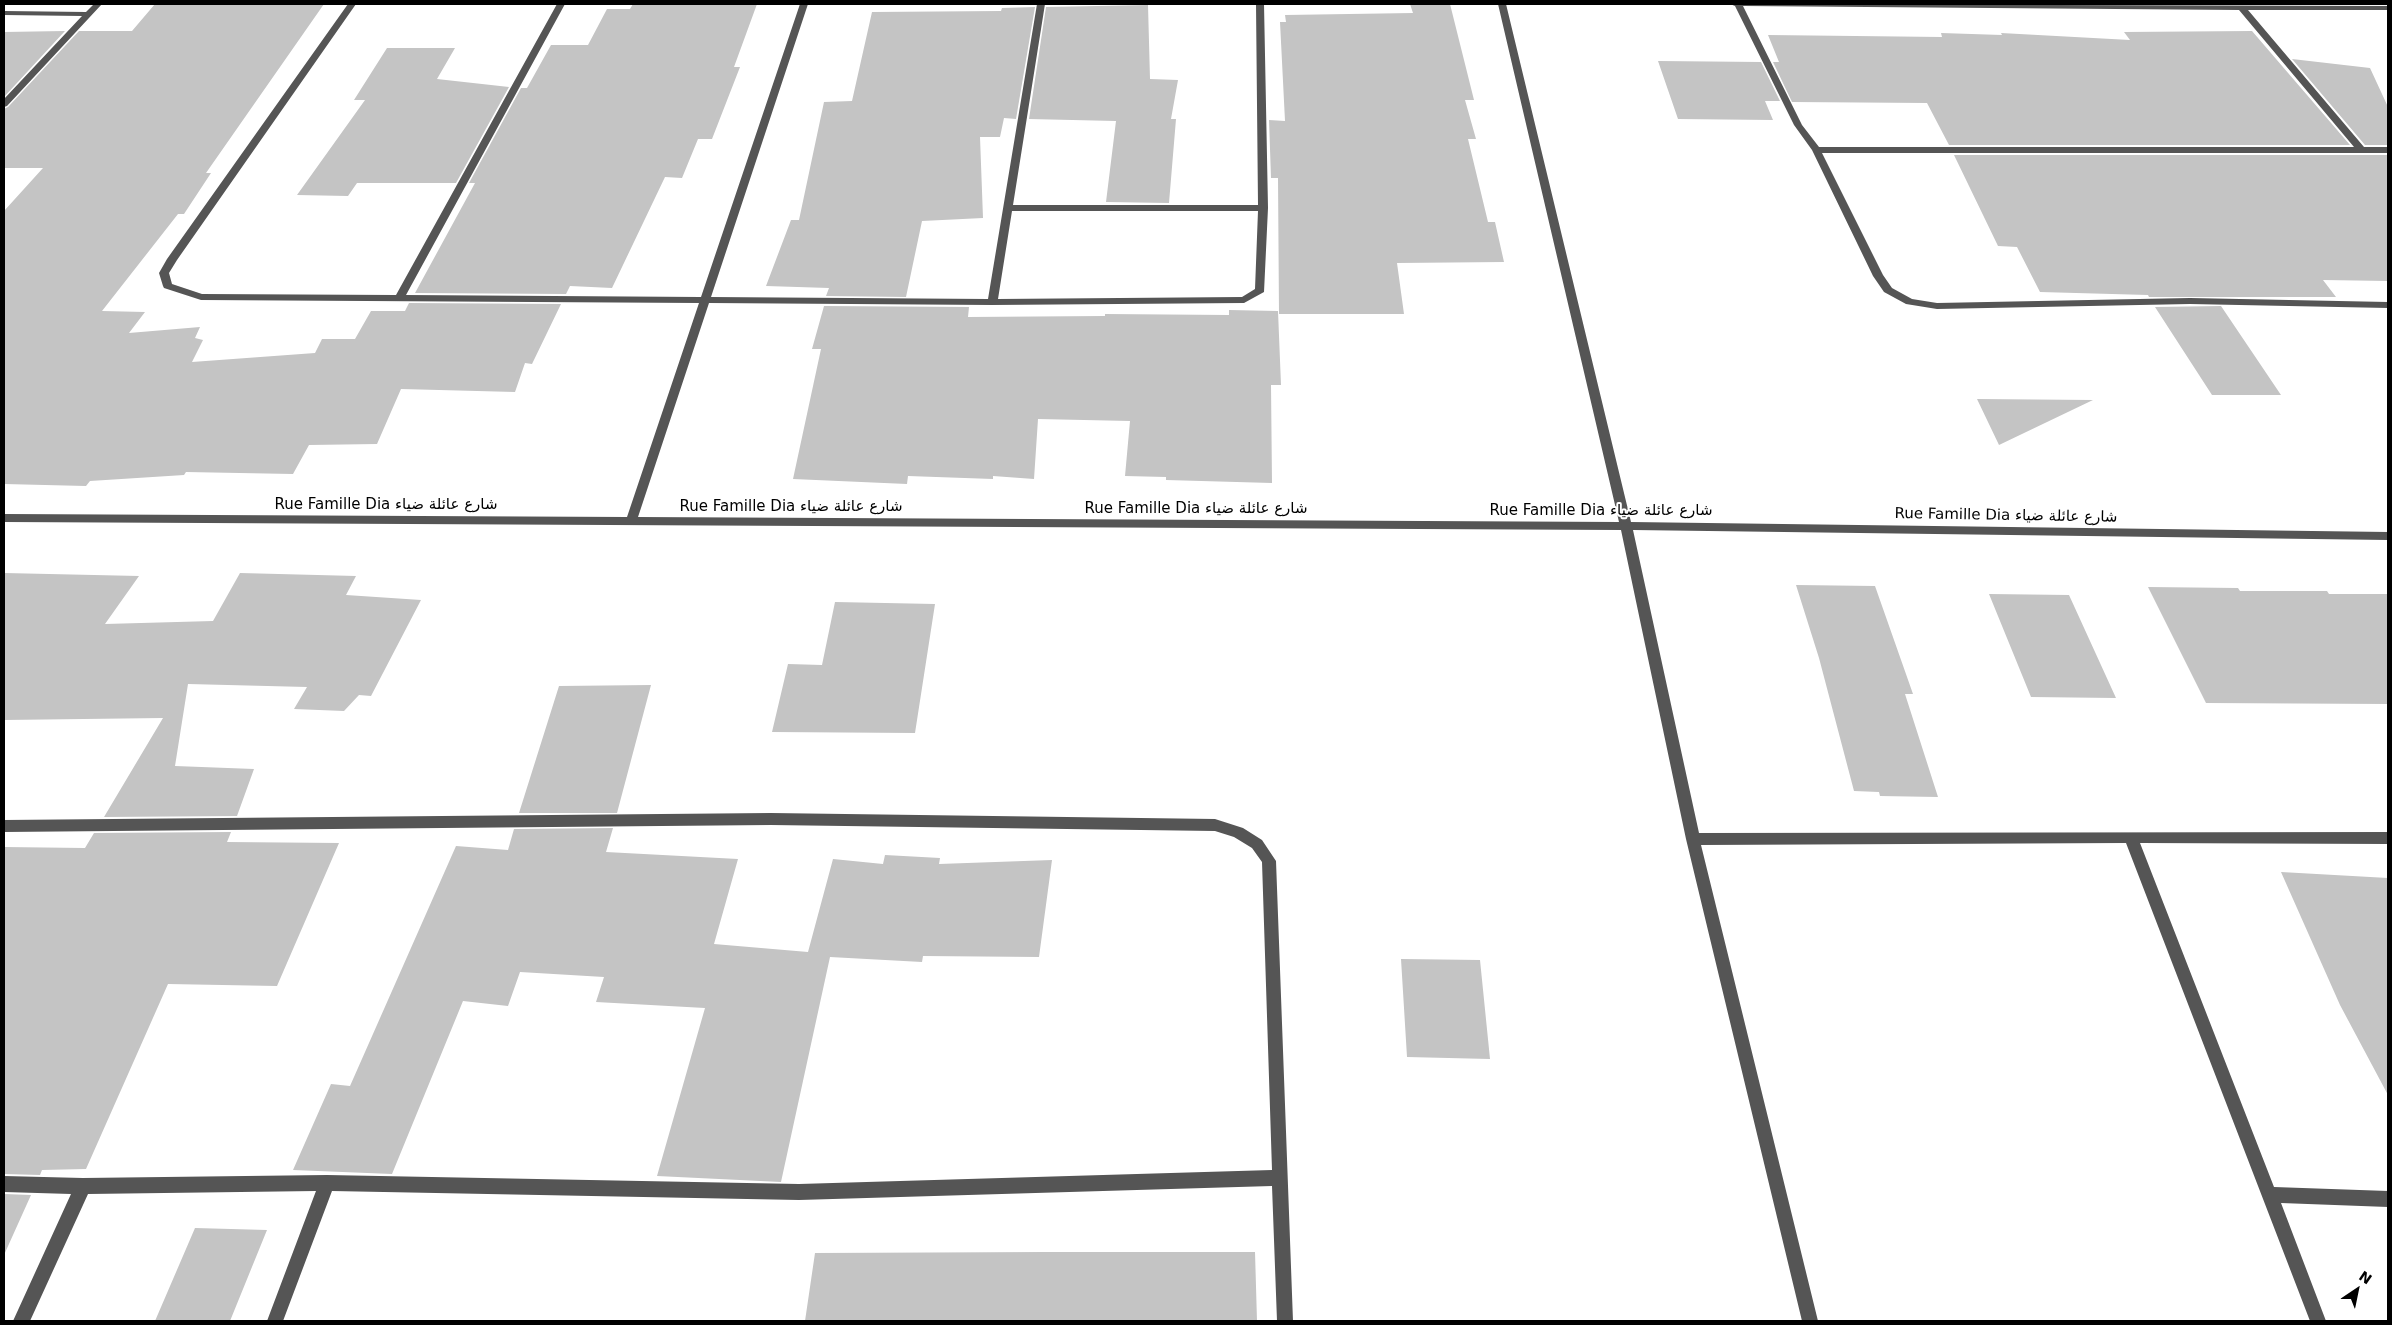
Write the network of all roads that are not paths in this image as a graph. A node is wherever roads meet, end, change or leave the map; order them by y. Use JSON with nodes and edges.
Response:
{"nodes":[{"id":1,"x":98,"y":4,"type":"edge"},
{"id":2,"x":352,"y":4,"type":"edge"},
{"id":3,"x":560,"y":4,"type":"edge"},
{"id":4,"x":804,"y":4,"type":"edge"},
{"id":5,"x":1041,"y":4,"type":"edge"},
{"id":6,"x":1260,"y":4,"type":"edge"},
{"id":7,"x":1502,"y":4,"type":"edge"},
{"id":8,"x":1734,"y":4,"type":"edge"},
{"id":9,"x":1738,"y":4,"type":"edge"},
{"id":10,"x":2203,"y":5,"type":"edge"},
{"id":11,"x":2242,"y":8,"type":"junction"},
{"id":12,"x":2388,"y":8,"type":"edge"},
{"id":13,"x":4,"y":13,"type":"edge"},
{"id":14,"x":88,"y":14,"type":"junction"},
{"id":15,"x":4,"y":104,"type":"edge"},
{"id":16,"x":1816,"y":150,"type":"junction"},
{"id":17,"x":2361,"y":150,"type":"junction"},
{"id":18,"x":2388,"y":150,"type":"edge"},
{"id":19,"x":1007,"y":208,"type":"junction"},
{"id":20,"x":1263,"y":208,"type":"junction"},
{"id":21,"x":399,"y":299,"type":"junction"},
{"id":22,"x":704,"y":301,"type":"junction"},
{"id":23,"x":992,"y":302,"type":"junction"},
{"id":24,"x":2388,"y":305,"type":"edge"},
{"id":25,"x":4,"y":518,"type":"edge"},
{"id":26,"x":631,"y":521,"type":"junction"},
{"id":27,"x":1626,"y":526,"type":"junction"},
{"id":28,"x":2388,"y":536,"type":"edge"},
{"id":29,"x":4,"y":826,"type":"edge"},
{"id":30,"x":2131,"y":837,"type":"junction"},
{"id":31,"x":2388,"y":838,"type":"edge"},
{"id":32,"x":1692,"y":839,"type":"junction"},
{"id":33,"x":1281,"y":1178,"type":"junction"},
{"id":34,"x":327,"y":1183,"type":"junction"},
{"id":35,"x":4,"y":1184,"type":"edge"},
{"id":36,"x":82,"y":1186,"type":"junction"},
{"id":37,"x":2269,"y":1195,"type":"junction"},
{"id":38,"x":2388,"y":1199,"type":"edge"},
{"id":39,"x":21,"y":1321,"type":"edge"},
{"id":40,"x":275,"y":1321,"type":"edge"},
{"id":41,"x":1285,"y":1321,"type":"edge"},
{"id":42,"x":1810,"y":1321,"type":"edge"},
{"id":43,"x":2318,"y":1321,"type":"edge"}],
"edges":[{"from":1,"to":14,"type":"street"},
{"from":2,"to":21,"type":"street"},
{"from":3,"to":21,"type":"street"},
{"from":4,"to":22,"type":"street"},
{"from":5,"to":19,"type":"street"},
{"from":6,"to":20,"type":"street"},
{"from":7,"to":27,"type":"street"},
{"from":8,"to":9,"type":"street"},
{"from":9,"to":10,"type":"street"},
{"from":9,"to":16,"type":"street"},
{"from":10,"to":11,"type":"street"},
{"from":11,"to":12,"type":"street"},
{"from":11,"to":17,"type":"street"},
{"from":13,"to":14,"type":"street"},
{"from":14,"to":15,"type":"street"},
{"from":16,"to":17,"type":"street"},
{"from":16,"to":24,"type":"street"},
{"from":17,"to":18,"type":"street"},
{"from":19,"to":20,"type":"street"},
{"from":19,"to":23,"type":"street"},
{"from":20,"to":23,"type":"street"},
{"from":21,"to":22,"type":"street"},
{"from":22,"to":23,"type":"street"},
{"from":22,"to":26,"type":"street"},
{"from":25,"to":26,"type":"street","name":"Rue Famille Dia شارع عائلة ضياء"},
{"from":26,"to":27,"type":"street","name":"Rue Famille Dia شارع عائلة ضياء"},
{"from":27,"to":28,"type":"street","name":"Rue Famille Dia شارع عائلة ضياء"},
{"from":27,"to":32,"type":"street"},
{"from":29,"to":33,"type":"street"},
{"from":30,"to":31,"type":"street"},
{"from":30,"to":32,"type":"street"},
{"from":30,"to":37,"type":"street"},
{"from":32,"to":42,"type":"street"},
{"from":33,"to":34,"type":"street"},
{"from":33,"to":41,"type":"street"},
{"from":34,"to":36,"type":"street"},
{"from":34,"to":40,"type":"street"},
{"from":35,"to":36,"type":"street"},
{"from":36,"to":39,"type":"street"},
{"from":37,"to":38,"type":"street"},
{"from":37,"to":43,"type":"street"}]}
